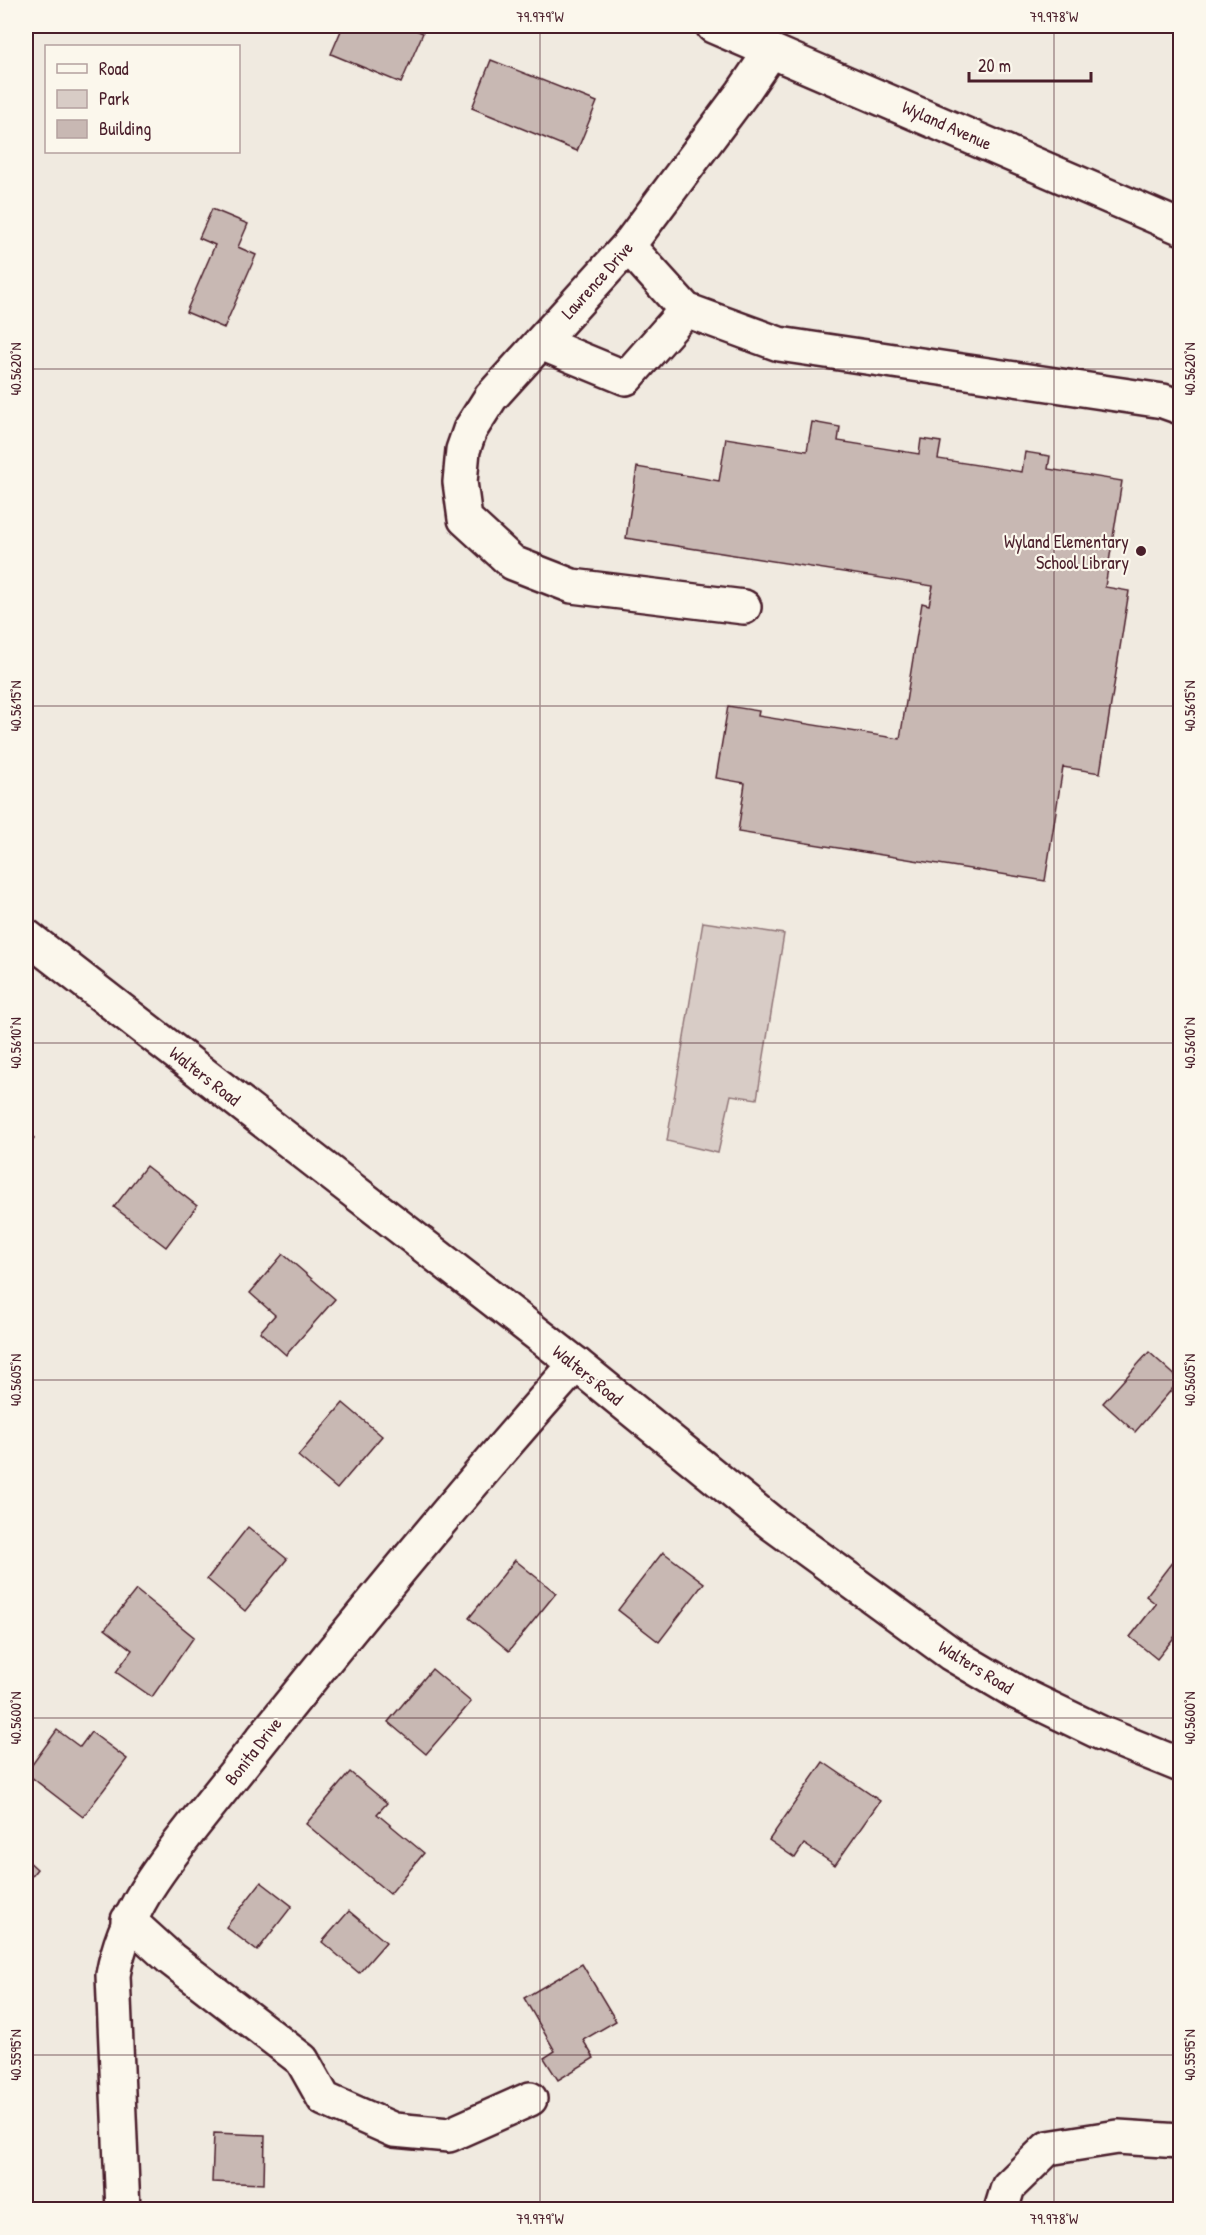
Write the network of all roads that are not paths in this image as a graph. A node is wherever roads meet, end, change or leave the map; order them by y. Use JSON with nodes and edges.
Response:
{"nodes":[{"id":1,"x":713,"y":26,"type":"edge"},
{"id":2,"x":771,"y":51,"type":"junction"},
{"id":3,"x":1180,"y":227,"type":"edge"},
{"id":4,"x":628,"y":246,"type":"junction"},
{"id":5,"x":686,"y":310,"type":"junction"},
{"id":6,"x":541,"y":343,"type":"junction"},
{"id":7,"x":1180,"y":406,"type":"edge"},
{"id":8,"x":744,"y":607,"type":"dead end"},
{"id":9,"x":26,"y":936,"type":"edge"},
{"id":10,"x":576,"y":1364,"type":"junction"},
{"id":11,"x":1180,"y":1765,"type":"edge"},
{"id":12,"x":128,"y":1920,"type":"junction"},
{"id":13,"x":530,"y":2099,"type":"dead end"},
{"id":14,"x":1180,"y":2141,"type":"edge"},
{"id":15,"x":123,"y":2210,"type":"edge"},
{"id":16,"x":1001,"y":2210,"type":"edge"}],
"edges":[{"from":1,"to":2,"type":"street","name":"Wyland Avenue"},
{"from":2,"to":3,"type":"street","name":"Wyland Avenue"},
{"from":2,"to":4,"type":"street","name":"Lawrence Drive"},
{"from":4,"to":5,"type":"street"},
{"from":4,"to":6,"type":"street","name":"Lawrence Drive"},
{"from":5,"to":6,"type":"street"},
{"from":5,"to":7,"type":"street"},
{"from":6,"to":8,"type":"street","name":"Lawrence Drive"},
{"from":9,"to":10,"type":"street","name":"Walters Road"},
{"from":10,"to":11,"type":"street","name":"Walters Road"},
{"from":10,"to":12,"type":"street","name":"Bonita Drive"},
{"from":12,"to":13,"type":"street"},
{"from":12,"to":15,"type":"street","name":"Bonita Drive"},
{"from":14,"to":16,"type":"street"}]}
